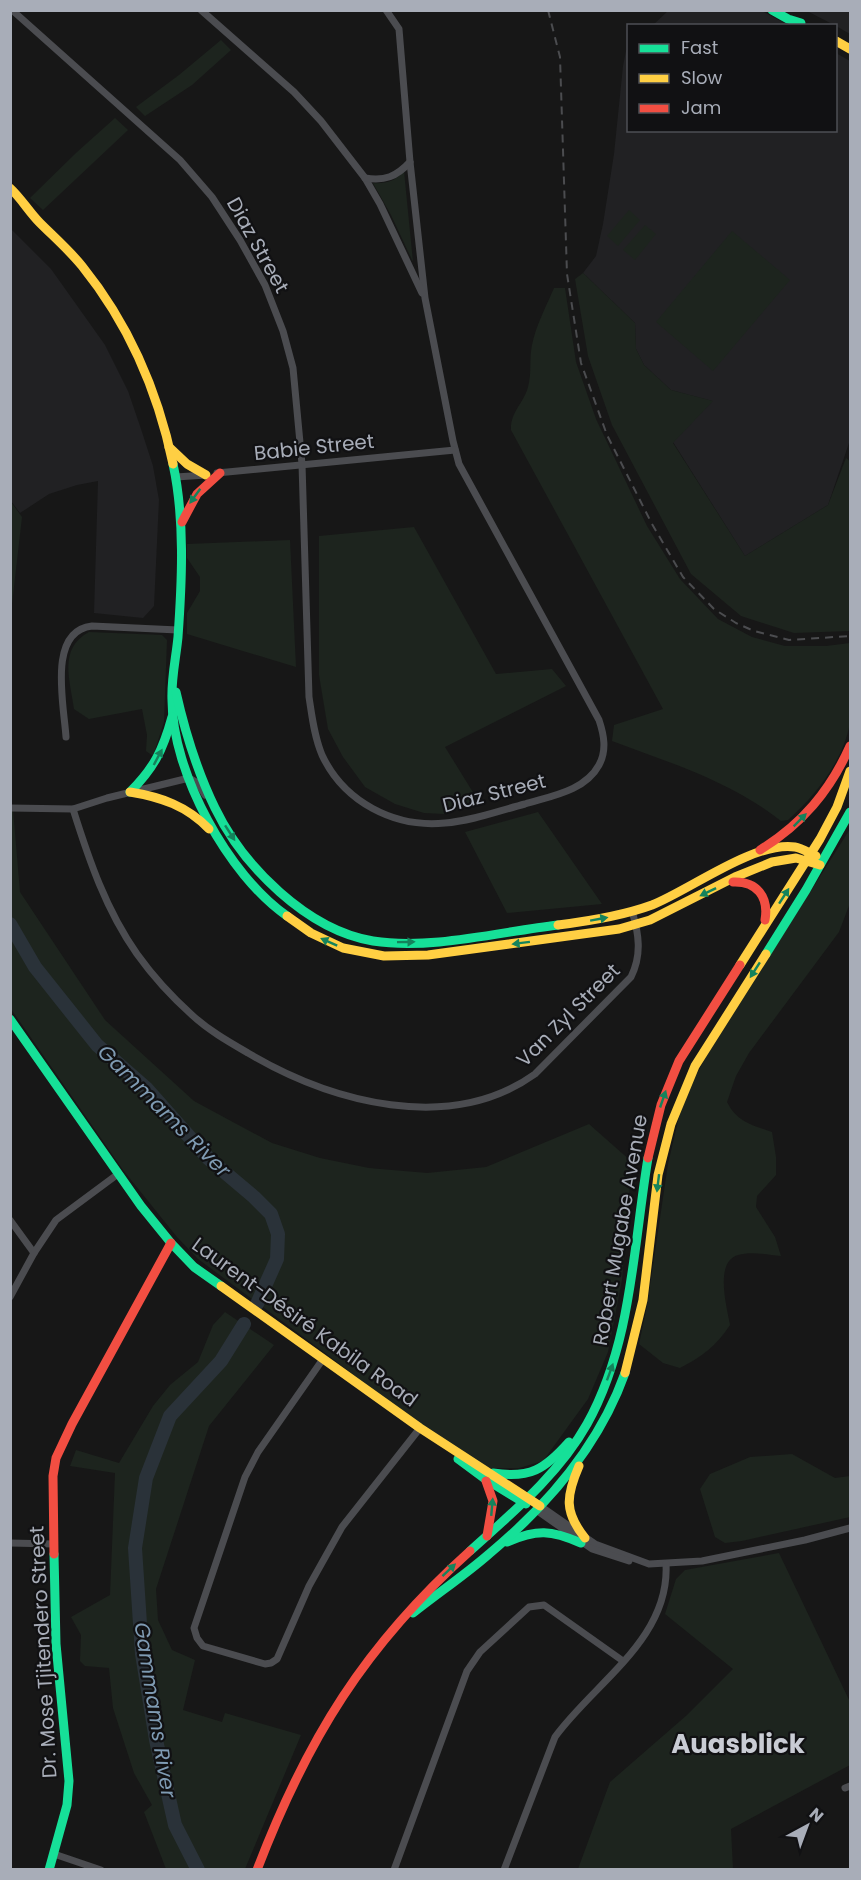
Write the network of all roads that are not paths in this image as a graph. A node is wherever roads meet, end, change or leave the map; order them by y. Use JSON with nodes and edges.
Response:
{"nodes":[{"id":1,"x":12,"y":10,"type":"edge"},
{"id":2,"x":201,"y":10,"type":"edge"},
{"id":3,"x":386,"y":10,"type":"edge"},
{"id":4,"x":772,"y":10,"type":"edge"},
{"id":5,"x":786,"y":10,"type":"edge"},
{"id":6,"x":804,"y":24,"type":"edge"},
{"id":7,"x":410,"y":162,"type":"junction"},
{"id":8,"x":365,"y":178,"type":"junction"},
{"id":9,"x":10,"y":188,"type":"edge"},
{"id":10,"x":10,"y":195,"type":"edge"},
{"id":11,"x":27,"y":208,"type":"junction"},
{"id":12,"x":425,"y":298,"type":"junction"},
{"id":13,"x":168,"y":445,"type":"junction"},
{"id":14,"x":456,"y":450,"type":"junction"},
{"id":15,"x":302,"y":464,"type":"junction"},
{"id":16,"x":220,"y":473,"type":"junction"},
{"id":17,"x":206,"y":475,"type":"junction"},
{"id":18,"x":176,"y":477,"type":"junction"},
{"id":19,"x":180,"y":527,"type":"junction"},
{"id":20,"x":178,"y":630,"type":"junction"},
{"id":21,"x":174,"y":681,"type":"junction"},
{"id":22,"x":172,"y":715,"type":"junction"},
{"id":23,"x":66,"y":737,"type":"dead end"},
{"id":24,"x":190,"y":743,"type":"junction"},
{"id":25,"x":850,"y":746,"type":"edge"},
{"id":26,"x":850,"y":771,"type":"edge"},
{"id":27,"x":189,"y":778,"type":"junction"},
{"id":28,"x":130,"y":792,"type":"junction"},
{"id":29,"x":10,"y":808,"type":"edge"},
{"id":30,"x":73,"y":809,"type":"junction"},
{"id":31,"x":215,"y":809,"type":"junction"},
{"id":32,"x":850,"y":812,"type":"edge"},
{"id":33,"x":810,"y":856,"type":"junction"},
{"id":34,"x":822,"y":862,"type":"junction"},
{"id":35,"x":735,"y":864,"type":"junction"},
{"id":36,"x":236,"y":865,"type":"junction"},
{"id":37,"x":726,"y":883,"type":"junction"},
{"id":38,"x":632,"y":911,"type":"junction"},
{"id":39,"x":637,"y":925,"type":"junction"},
{"id":40,"x":763,"y":928,"type":"junction"},
{"id":41,"x":10,"y":1019,"type":"edge"},
{"id":42,"x":118,"y":1174,"type":"junction"},
{"id":43,"x":10,"y":1220,"type":"edge"},
{"id":44,"x":171,"y":1243,"type":"junction"},
{"id":45,"x":34,"y":1253,"type":"junction"},
{"id":46,"x":10,"y":1297,"type":"edge"},
{"id":47,"x":323,"y":1359,"type":"junction"},
{"id":48,"x":594,"y":1410,"type":"junction"},
{"id":49,"x":420,"y":1428,"type":"junction"},
{"id":50,"x":588,"y":1447,"type":"junction"},
{"id":51,"x":485,"y":1475,"type":"junction"},
{"id":52,"x":525,"y":1500,"type":"junction"},
{"id":53,"x":538,"y":1508,"type":"junction"},
{"id":54,"x":850,"y":1528,"type":"edge"},
{"id":55,"x":487,"y":1536,"type":"junction"},
{"id":56,"x":583,"y":1540,"type":"junction"},
{"id":57,"x":10,"y":1543,"type":"edge"},
{"id":58,"x":54,"y":1544,"type":"junction"},
{"id":59,"x":500,"y":1545,"type":"junction"},
{"id":60,"x":666,"y":1564,"type":"junction"},
{"id":61,"x":394,"y":1627,"type":"junction"},
{"id":62,"x":623,"y":1661,"type":"junction"},
{"id":63,"x":54,"y":1854,"type":"junction"},
{"id":64,"x":49,"y":1869,"type":"edge"},
{"id":65,"x":101,"y":1869,"type":"edge"},
{"id":66,"x":257,"y":1869,"type":"edge"},
{"id":67,"x":394,"y":1869,"type":"edge"},
{"id":68,"x":504,"y":1869,"type":"edge"}],
"edges":[{"from":1,"to":15,"type":"street","name":"Diaz Street"},
{"from":2,"to":8,"type":"street"},
{"from":3,"to":7,"type":"street","name":"Diaz Street"},
{"from":4,"to":6,"type":"street"},
{"from":5,"to":6,"type":"street"},
{"from":7,"to":8,"type":"street"},
{"from":7,"to":12,"type":"street","name":"Diaz Street"},
{"from":8,"to":12,"type":"street"},
{"from":9,"to":11,"type":"street"},
{"from":10,"to":11,"type":"street"},
{"from":11,"to":13,"type":"street"},
{"from":12,"to":14,"type":"street","name":"Diaz Street"},
{"from":13,"to":17,"type":"street"},
{"from":13,"to":18,"type":"street"},
{"from":14,"to":15,"type":"street","name":"Babie Street"},
{"from":14,"to":15,"type":"street","name":"Diaz Street"},
{"from":15,"to":16,"type":"street","name":"Babie Street"},
{"from":16,"to":17,"type":"street","name":"Babie Street"},
{"from":16,"to":19,"type":"street","one_way":true},
{"from":17,"to":18,"type":"street","name":"Babie Street"},
{"from":18,"to":19,"type":"street"},
{"from":19,"to":20,"type":"street"},
{"from":20,"to":21,"type":"street"},
{"from":20,"to":23,"type":"street"},
{"from":21,"to":22,"type":"street"},
{"from":21,"to":24,"type":"street"},
{"from":22,"to":27,"type":"street"},
{"from":28,"to":22,"type":"street","one_way":true},
{"from":24,"to":27,"type":"street"},
{"from":24,"to":31,"type":"street"},
{"from":35,"to":25,"type":"street","one_way":true},
{"from":26,"to":33,"type":"street","name":"Robert Mugabe Avenue"},
{"from":27,"to":28,"type":"street"},
{"from":27,"to":31,"type":"street"},
{"from":27,"to":36,"type":"street"},
{"from":28,"to":30,"type":"street"},
{"from":28,"to":36,"type":"street"},
{"from":29,"to":30,"type":"street"},
{"from":30,"to":39,"type":"street","name":"Van Zyl Street"},
{"from":31,"to":38,"type":"street","one_way":true},
{"from":32,"to":34,"type":"street","name":"Robert Mugabe Avenue"},
{"from":33,"to":34,"type":"street"},
{"from":33,"to":35,"type":"street"},
{"from":33,"to":37,"type":"street"},
{"from":40,"to":33,"type":"street","name":"Robert Mugabe Avenue","one_way":true},
{"from":34,"to":50,"type":"street","name":"Robert Mugabe Avenue","one_way":true},
{"from":35,"to":38,"type":"street"},
{"from":39,"to":36,"type":"street","one_way":true},
{"from":37,"to":39,"type":"street","one_way":true},
{"from":37,"to":40,"type":"street"},
{"from":38,"to":39,"type":"street","name":"Van Zyl Street"},
{"from":48,"to":40,"type":"street","name":"Robert Mugabe Avenue","one_way":true},
{"from":41,"to":42,"type":"street","name":"Laurent-Désiré Kabila Road"},
{"from":42,"to":44,"type":"street","name":"Laurent-Désiré Kabila Road"},
{"from":42,"to":45,"type":"street"},
{"from":43,"to":45,"type":"street"},
{"from":44,"to":47,"type":"street","name":"Laurent-Désiré Kabila Road"},
{"from":44,"to":58,"type":"street","name":"Dr. Mose Tjitendero Street"},
{"from":45,"to":46,"type":"street"},
{"from":47,"to":49,"type":"street","name":"Laurent-Désiré Kabila Road"},
{"from":47,"to":49,"type":"street"},
{"from":48,"to":51,"type":"street"},
{"from":48,"to":52,"type":"street","name":"Robert Mugabe Avenue"},
{"from":49,"to":51,"type":"street","name":"Laurent-Désiré Kabila Road"},
{"from":50,"to":53,"type":"street","name":"Robert Mugabe Avenue"},
{"from":50,"to":56,"type":"street"},
{"from":51,"to":52,"type":"street","name":"Laurent-Désiré Kabila Road"},
{"from":55,"to":51,"type":"street","one_way":true},
{"from":52,"to":53,"type":"street","name":"Laurent-Désiré Kabila Road"},
{"from":52,"to":55,"type":"street","name":"Robert Mugabe Avenue"},
{"from":53,"to":56,"type":"street","name":"Laurent-Désiré Kabila Road"},
{"from":53,"to":59,"type":"street","name":"Robert Mugabe Avenue"},
{"from":54,"to":60,"type":"street","name":"Laurent-Désiré Kabila Road"},
{"from":61,"to":55,"type":"street","name":"Robert Mugabe Avenue","one_way":true},
{"from":56,"to":59,"type":"street"},
{"from":56,"to":60,"type":"street","name":"Laurent-Désiré Kabila Road"},
{"from":57,"to":58,"type":"street"},
{"from":58,"to":63,"type":"street","name":"Dr. Mose Tjitendero Street"},
{"from":59,"to":61,"type":"street","name":"Robert Mugabe Avenue"},
{"from":60,"to":62,"type":"street"},
{"from":61,"to":66,"type":"street","name":"Robert Mugabe Avenue"},
{"from":62,"to":67,"type":"street"},
{"from":62,"to":68,"type":"street"},
{"from":63,"to":64,"type":"street","name":"Dr. Mose Tjitendero Street"},
{"from":63,"to":65,"type":"street"}]}
